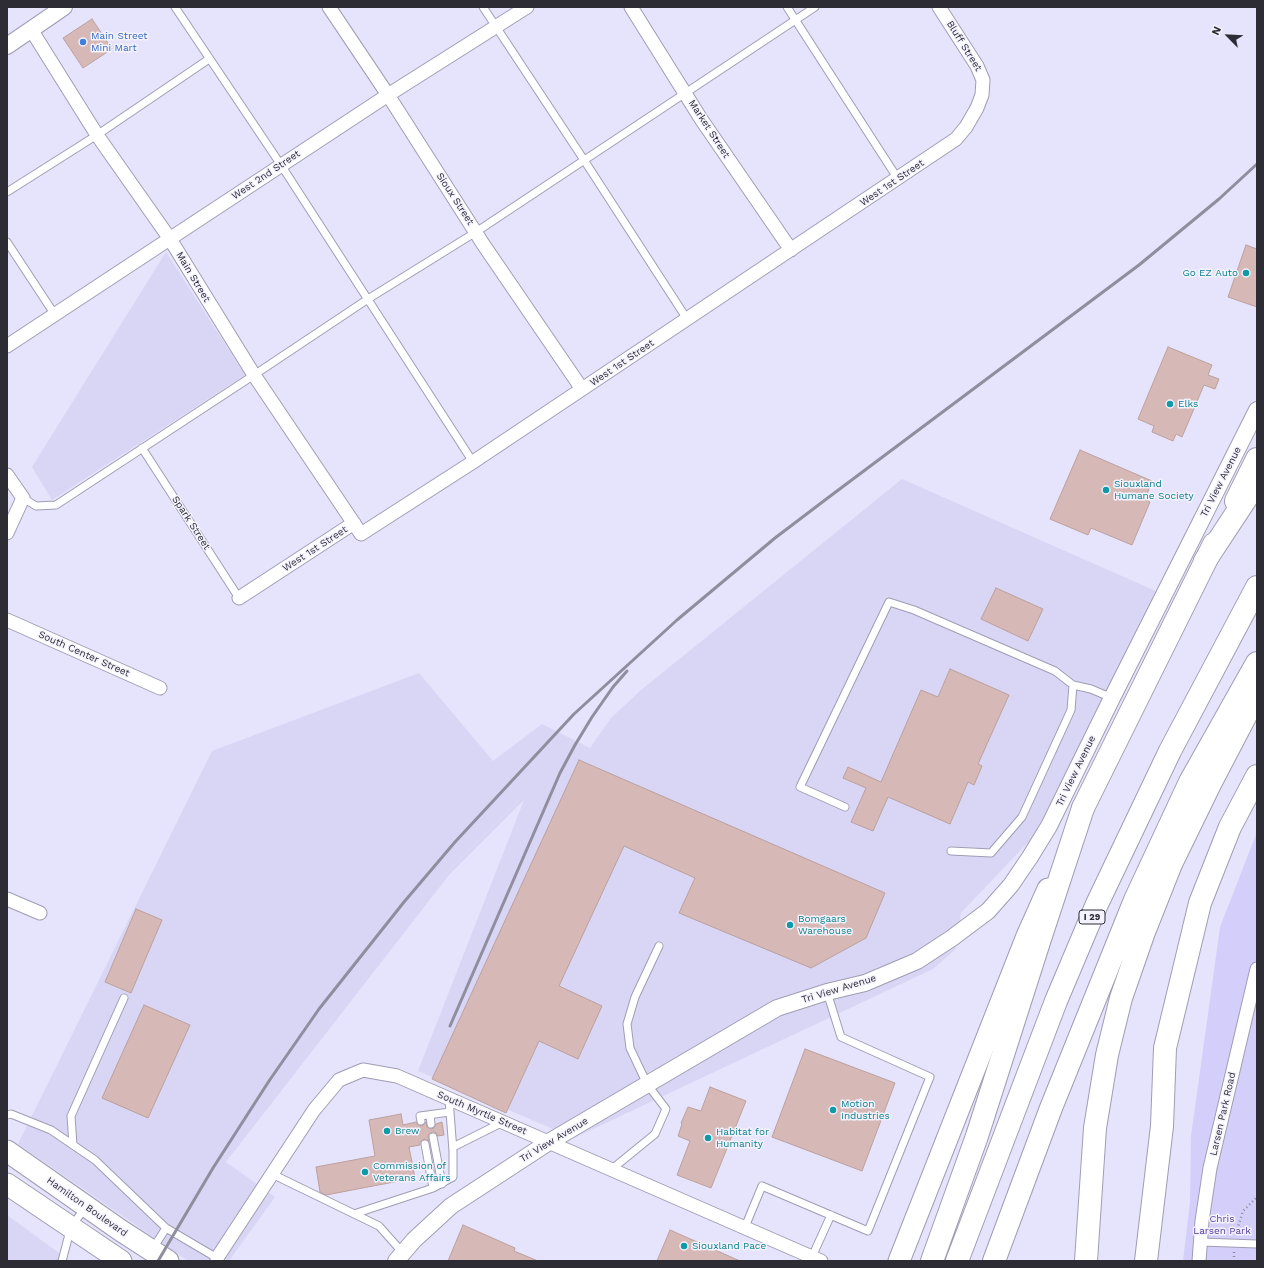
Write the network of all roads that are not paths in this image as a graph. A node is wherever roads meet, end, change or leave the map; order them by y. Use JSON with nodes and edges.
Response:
{"nodes":[{"id":1,"x":64,"y":7,"type":"edge"},
{"id":2,"x":175,"y":7,"type":"edge"},
{"id":3,"x":329,"y":7,"type":"edge"},
{"id":4,"x":483,"y":7,"type":"edge"},
{"id":5,"x":527,"y":7,"type":"edge"},
{"id":6,"x":631,"y":7,"type":"edge"},
{"id":7,"x":787,"y":7,"type":"edge"},
{"id":8,"x":815,"y":7,"type":"edge"},
{"id":9,"x":939,"y":7,"type":"edge"},
{"id":10,"x":795,"y":20,"type":"junction"},
{"id":11,"x":496,"y":28,"type":"junction"},
{"id":12,"x":32,"y":30,"type":"junction"},
{"id":13,"x":7,"y":46,"type":"edge"},
{"id":14,"x":209,"y":59,"type":"junction"},
{"id":15,"x":983,"y":87,"type":"joint"},
{"id":16,"x":685,"y":92,"type":"junction"},
{"id":17,"x":388,"y":95,"type":"junction"},
{"id":18,"x":97,"y":135,"type":"junction"},
{"id":19,"x":584,"y":160,"type":"junction"},
{"id":20,"x":281,"y":165,"type":"junction"},
{"id":21,"x":898,"y":179,"type":"junction"},
{"id":22,"x":7,"y":192,"type":"edge"},
{"id":23,"x":476,"y":232,"type":"junction"},
{"id":24,"x":170,"y":239,"type":"junction"},
{"id":25,"x":7,"y":242,"type":"edge"},
{"id":26,"x":791,"y":250,"type":"junction"},
{"id":27,"x":368,"y":299,"type":"junction"},
{"id":28,"x":55,"y":315,"type":"junction"},
{"id":29,"x":687,"y":319,"type":"junction"},
{"id":30,"x":7,"y":346,"type":"edge"},
{"id":31,"x":254,"y":376,"type":"junction"},
{"id":32,"x":582,"y":390,"type":"junction"},
{"id":33,"x":1257,"y":410,"type":"edge"},
{"id":34,"x":142,"y":448,"type":"junction"},
{"id":35,"x":1257,"y":460,"type":"edge"},
{"id":36,"x":473,"y":462,"type":"junction"},
{"id":37,"x":7,"y":475,"type":"edge"},
{"id":38,"x":1257,"y":482,"type":"edge"},
{"id":39,"x":23,"y":498,"type":"junction"},
{"id":40,"x":354,"y":523,"type":"junction"},
{"id":41,"x":7,"y":533,"type":"edge"},
{"id":42,"x":1205,"y":561,"type":"junction"},
{"id":43,"x":1257,"y":586,"type":"edge"},
{"id":44,"x":240,"y":598,"type":"joint"},
{"id":45,"x":7,"y":620,"type":"edge"},
{"id":46,"x":1257,"y":663,"type":"edge"},
{"id":47,"x":1073,"y":685,"type":"junction"},
{"id":48,"x":160,"y":688,"type":"dead end"},
{"id":49,"x":1257,"y":694,"type":"edge"},
{"id":50,"x":1112,"y":698,"type":"junction"},
{"id":51,"x":1257,"y":776,"type":"edge"},
{"id":52,"x":845,"y":808,"type":"dead end"},
{"id":53,"x":1083,"y":808,"type":"junction"},
{"id":54,"x":951,"y":851,"type":"dead end"},
{"id":55,"x":7,"y":899,"type":"edge"},
{"id":56,"x":40,"y":913,"type":"dead end"},
{"id":57,"x":659,"y":946,"type":"dead end"},
{"id":58,"x":1257,"y":969,"type":"edge"},
{"id":59,"x":827,"y":992,"type":"junction"},
{"id":60,"x":124,"y":998,"type":"dead end"},
{"id":61,"x":647,"y":1084,"type":"junction"},
{"id":62,"x":449,"y":1099,"type":"junction"},
{"id":63,"x":450,"y":1112,"type":"junction"},
{"id":64,"x":430,"y":1114,"type":"junction"},
{"id":65,"x":7,"y":1115,"type":"edge"},
{"id":66,"x":421,"y":1121,"type":"dead end"},
{"id":67,"x":503,"y":1122,"type":"junction"},
{"id":68,"x":431,"y":1124,"type":"dead end"},
{"id":69,"x":434,"y":1137,"type":"dead end"},
{"id":70,"x":549,"y":1142,"type":"junction"},
{"id":71,"x":425,"y":1144,"type":"dead end"},
{"id":72,"x":73,"y":1145,"type":"junction"},
{"id":73,"x":452,"y":1147,"type":"junction"},
{"id":74,"x":7,"y":1151,"type":"edge"},
{"id":75,"x":612,"y":1169,"type":"junction"},
{"id":76,"x":272,"y":1174,"type":"junction"},
{"id":77,"x":7,"y":1184,"type":"edge"},
{"id":78,"x":442,"y":1184,"type":"junction"},
{"id":79,"x":433,"y":1188,"type":"junction"},
{"id":80,"x":87,"y":1206,"type":"junction"},
{"id":81,"x":354,"y":1214,"type":"junction"},
{"id":82,"x":831,"y":1215,"type":"junction"},
{"id":83,"x":71,"y":1227,"type":"junction"},
{"id":84,"x":166,"y":1228,"type":"junction"},
{"id":85,"x":745,"y":1228,"type":"junction"},
{"id":86,"x":1201,"y":1242,"type":"junction"},
{"id":87,"x":1257,"y":1244,"type":"edge"},
{"id":88,"x":160,"y":1256,"type":"edge"},
{"id":89,"x":400,"y":1257,"type":"edge"},
{"id":90,"x":217,"y":1258,"type":"joint"},
{"id":91,"x":814,"y":1260,"type":"edge"},
{"id":92,"x":62,"y":1261,"type":"edge"},
{"id":93,"x":121,"y":1261,"type":"edge"},
{"id":94,"x":899,"y":1261,"type":"edge"},
{"id":95,"x":932,"y":1261,"type":"edge"},
{"id":96,"x":957,"y":1261,"type":"edge"},
{"id":97,"x":994,"y":1261,"type":"edge"},
{"id":98,"x":1086,"y":1261,"type":"edge"},
{"id":99,"x":1146,"y":1261,"type":"edge"},
{"id":100,"x":1199,"y":1261,"type":"edge"}],
"edges":[{"from":1,"to":12,"type":"street"},
{"from":2,"to":14,"type":"lane"},
{"from":3,"to":17,"type":"street","name":"Sioux Street"},
{"from":4,"to":11,"type":"lane"},
{"from":5,"to":11,"type":"street","name":"West 2nd Street"},
{"from":6,"to":16,"type":"street","name":"Market Street"},
{"from":7,"to":10,"type":"lane"},
{"from":8,"to":10,"type":"lane"},
{"from":9,"to":15,"type":"street","name":"Bluff Street"},
{"from":10,"to":16,"type":"lane"},
{"from":10,"to":21,"type":"lane"},
{"from":11,"to":17,"type":"street","name":"West 2nd Street"},
{"from":11,"to":19,"type":"lane"},
{"from":12,"to":13,"type":"street"},
{"from":12,"to":18,"type":"street","name":"Main Street"},
{"from":14,"to":18,"type":"lane"},
{"from":14,"to":20,"type":"lane"},
{"from":15,"to":21,"type":"street","name":"West 1st Street"},
{"from":16,"to":19,"type":"lane"},
{"from":16,"to":26,"type":"street","name":"Market Street"},
{"from":17,"to":20,"type":"street","name":"West 2nd Street"},
{"from":17,"to":23,"type":"street","name":"Sioux Street"},
{"from":18,"to":22,"type":"lane"},
{"from":18,"to":24,"type":"street","name":"Main Street"},
{"from":19,"to":23,"type":"lane"},
{"from":19,"to":29,"type":"lane"},
{"from":20,"to":24,"type":"street","name":"West 2nd Street"},
{"from":20,"to":27,"type":"lane"},
{"from":21,"to":26,"type":"street","name":"West 1st Street"},
{"from":23,"to":27,"type":"lane"},
{"from":23,"to":32,"type":"street","name":"Sioux Street"},
{"from":24,"to":28,"type":"street","name":"West 2nd Street"},
{"from":24,"to":31,"type":"street","name":"Main Street"},
{"from":25,"to":28,"type":"lane"},
{"from":26,"to":29,"type":"street","name":"West 1st Street"},
{"from":27,"to":31,"type":"lane"},
{"from":27,"to":36,"type":"lane"},
{"from":28,"to":30,"type":"street","name":"West 2nd Street"},
{"from":29,"to":32,"type":"street","name":"West 1st Street"},
{"from":31,"to":34,"type":"lane"},
{"from":31,"to":40,"type":"street","name":"Main Street"},
{"from":32,"to":36,"type":"street","name":"West 1st Street"},
{"from":33,"to":50,"type":"street","name":"Tri View Avenue"},
{"from":34,"to":39,"type":"lane"},
{"from":34,"to":44,"type":"lane","name":"Spark Street"},
{"from":35,"to":42,"type":"highway"},
{"from":36,"to":40,"type":"street","name":"West 1st Street"},
{"from":37,"to":39,"type":"street"},
{"from":38,"to":42,"type":"highway"},
{"from":39,"to":41,"type":"street"},
{"from":40,"to":44,"type":"street","name":"West 1st Street"},
{"from":42,"to":53,"type":"highway"},
{"from":43,"to":96,"type":"highway","number":"I 29"},
{"from":45,"to":48,"type":"street","name":"South Center Street"},
{"from":46,"to":97,"type":"highway"},
{"from":47,"to":50,"type":"lane"},
{"from":47,"to":52,"type":"lane"},
{"from":47,"to":54,"type":"lane"},
{"from":49,"to":98,"type":"highway"},
{"from":50,"to":59,"type":"street","name":"Tri View Avenue"},
{"from":51,"to":99,"type":"highway"},
{"from":53,"to":94,"type":"main road"},
{"from":53,"to":95,"type":"highway"},
{"from":55,"to":56,"type":"street"},
{"from":57,"to":61,"type":"lane"},
{"from":58,"to":86,"type":"street","name":"Larsen Park Road"},
{"from":59,"to":61,"type":"street","name":"Tri View Avenue"},
{"from":59,"to":82,"type":"lane"},
{"from":60,"to":72,"type":"lane"},
{"from":61,"to":70,"type":"street","name":"Tri View Avenue"},
{"from":61,"to":75,"type":"lane"},
{"from":62,"to":63,"type":"lane"},
{"from":62,"to":67,"type":"street","name":"South Myrtle Street"},
{"from":62,"to":76,"type":"street","name":"South Myrtle Street"},
{"from":63,"to":64,"type":"lane"},
{"from":63,"to":73,"type":"lane"},
{"from":64,"to":66,"type":"lane"},
{"from":64,"to":68,"type":"lane"},
{"from":65,"to":72,"type":"lane"},
{"from":67,"to":70,"type":"street","name":"South Myrtle Street"},
{"from":67,"to":73,"type":"lane"},
{"from":69,"to":78,"type":"lane"},
{"from":70,"to":75,"type":"street","name":"South Myrtle Street"},
{"from":70,"to":89,"type":"street","name":"Tri View Avenue"},
{"from":71,"to":79,"type":"lane"},
{"from":72,"to":84,"type":"lane"},
{"from":73,"to":78,"type":"lane"},
{"from":74,"to":80,"type":"main road","name":"Hamilton Boulevard"},
{"from":75,"to":85,"type":"street","name":"South Myrtle Street"},
{"from":76,"to":81,"type":"lane"},
{"from":76,"to":90,"type":"street","name":"South Myrtle Street"},
{"from":77,"to":83,"type":"main road"},
{"from":78,"to":79,"type":"lane"},
{"from":79,"to":81,"type":"lane"},
{"from":80,"to":83,"type":"lane"},
{"from":80,"to":88,"type":"main road","name":"Hamilton Boulevard"},
{"from":81,"to":89,"type":"lane"},
{"from":82,"to":85,"type":"lane"},
{"from":82,"to":91,"type":"lane"},
{"from":83,"to":92,"type":"lane"},
{"from":83,"to":93,"type":"main road"},
{"from":84,"to":88,"type":"lane"},
{"from":84,"to":90,"type":"lane"},
{"from":85,"to":91,"type":"street","name":"South Myrtle Street"},
{"from":86,"to":87,"type":"lane"},
{"from":86,"to":100,"type":"street","name":"Larsen Park Road"}]}
